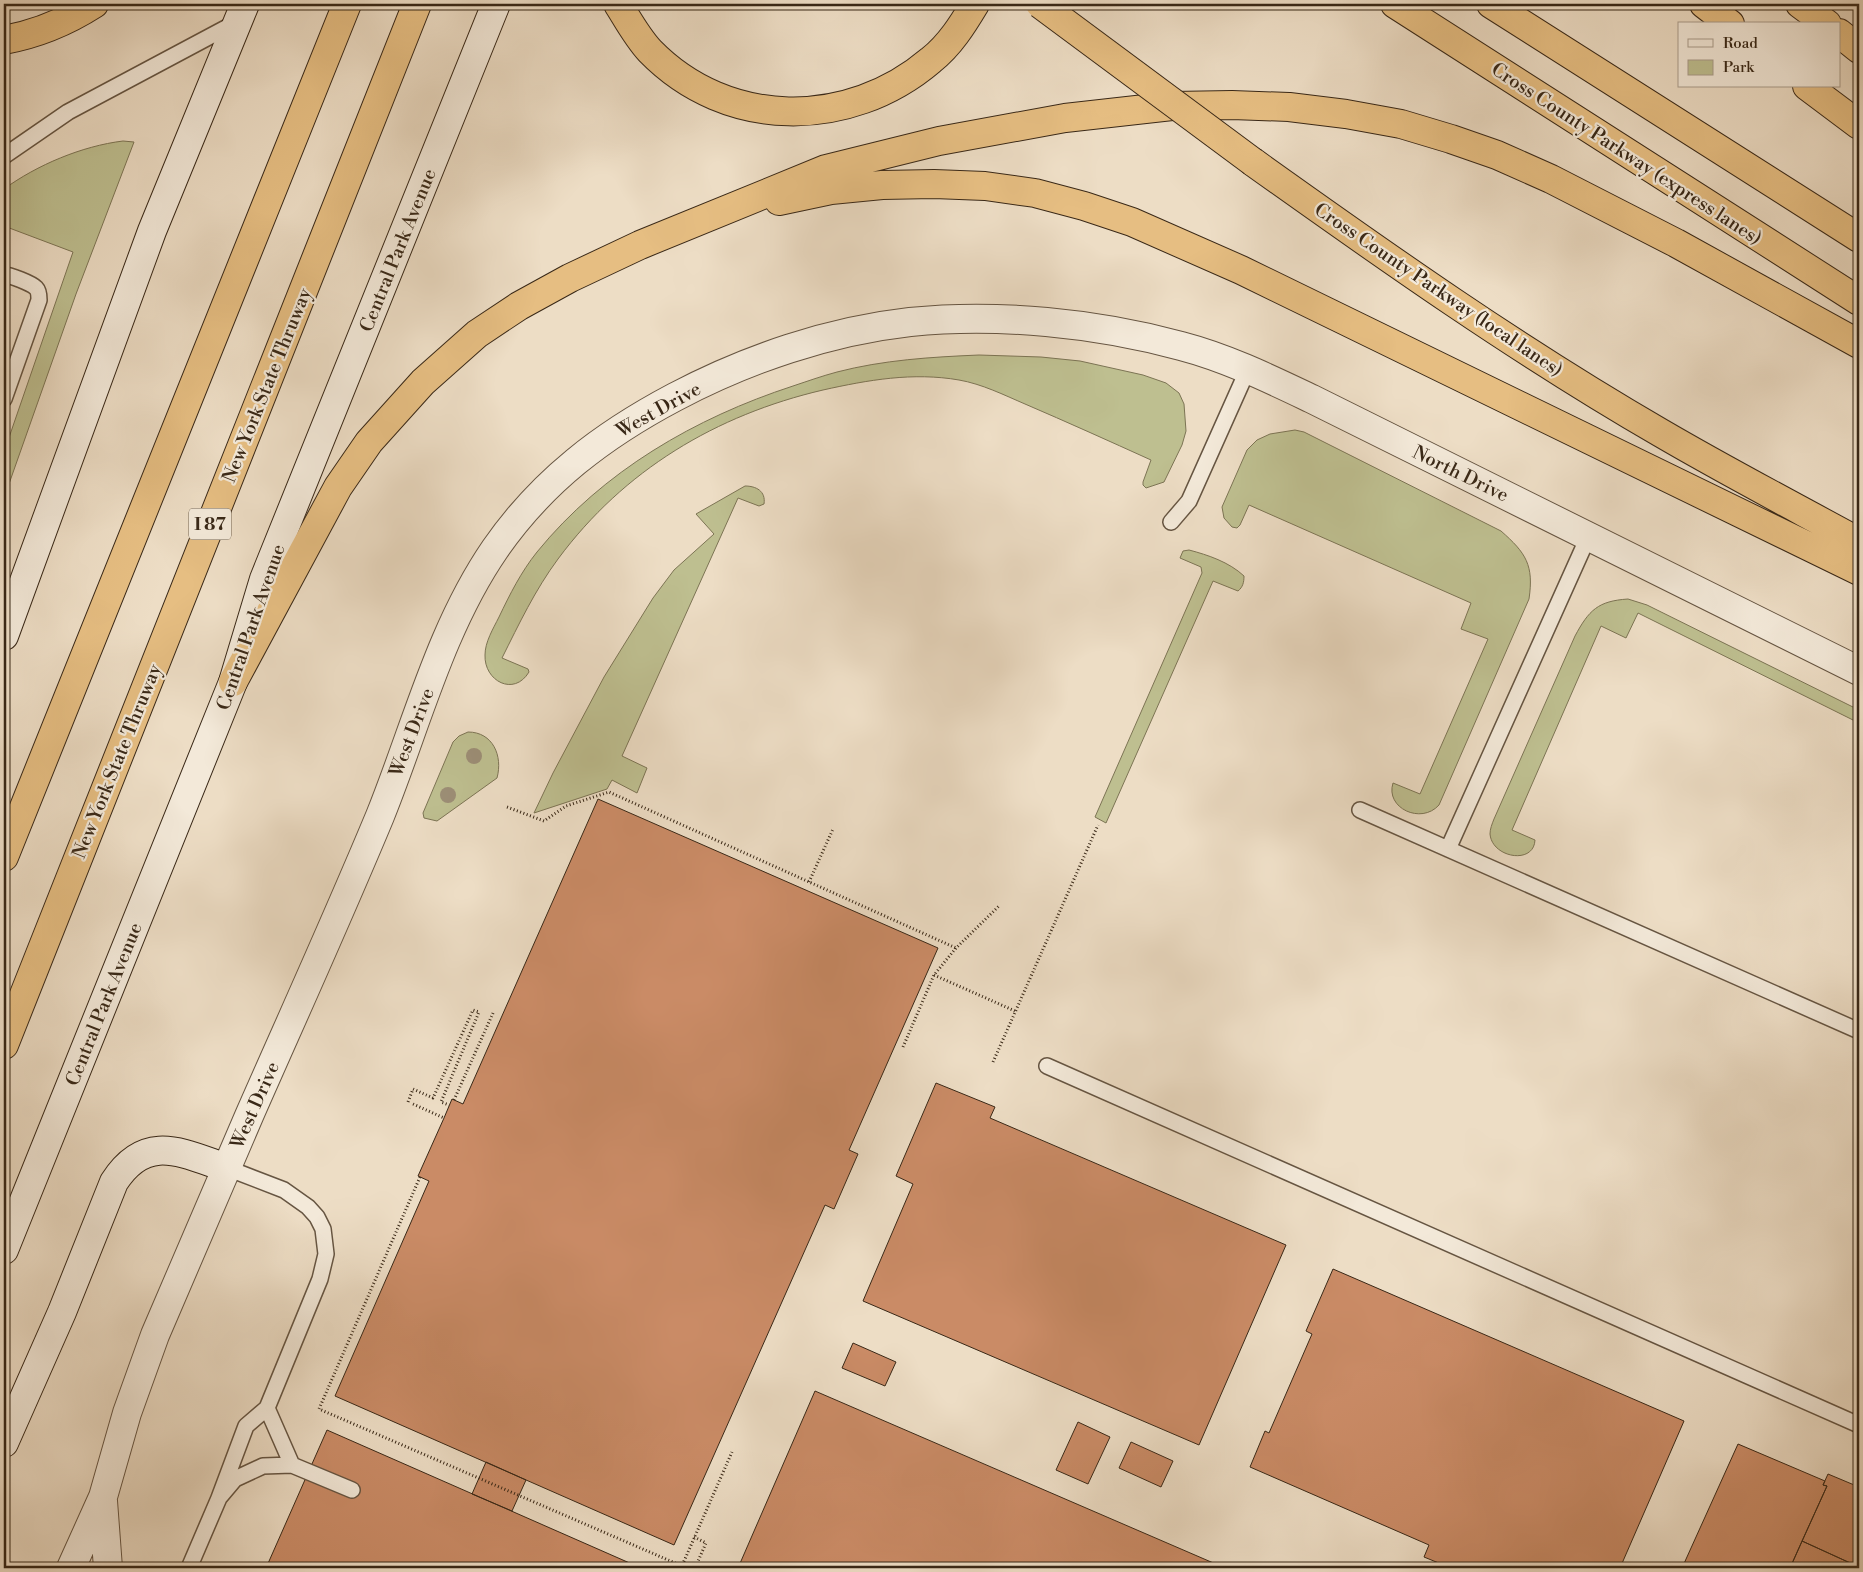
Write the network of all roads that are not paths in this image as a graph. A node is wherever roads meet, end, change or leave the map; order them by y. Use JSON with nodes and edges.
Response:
{"nodes":[{"id":1,"x":94,"y":4,"type":"edge"},
{"id":2,"x":347,"y":4,"type":"edge"},
{"id":3,"x":417,"y":4,"type":"edge"},
{"id":4,"x":496,"y":4,"type":"edge"},
{"id":5,"x":618,"y":4,"type":"edge"},
{"id":6,"x":975,"y":4,"type":"edge"},
{"id":7,"x":1040,"y":4,"type":"edge"},
{"id":8,"x":1395,"y":4,"type":"edge"},
{"id":9,"x":1491,"y":4,"type":"edge"},
{"id":10,"x":1704,"y":4,"type":"edge"},
{"id":11,"x":1800,"y":4,"type":"edge"},
{"id":12,"x":242,"y":13,"type":"edge"},
{"id":13,"x":1727,"y":22,"type":"edge"},
{"id":14,"x":1824,"y":22,"type":"edge"},
{"id":15,"x":1840,"y":34,"type":"edge"},
{"id":16,"x":4,"y":40,"type":"edge"},
{"id":17,"x":1859,"y":49,"type":"edge"},
{"id":18,"x":1810,"y":88,"type":"edge"},
{"id":19,"x":1859,"y":125,"type":"edge"},
{"id":20,"x":4,"y":156,"type":"edge"},
{"id":21,"x":712,"y":216,"type":"junction"},
{"id":22,"x":1859,"y":238,"type":"edge"},
{"id":23,"x":4,"y":275,"type":"edge"},
{"id":24,"x":1859,"y":301,"type":"edge"},
{"id":25,"x":1047,"y":323,"type":"joint"},
{"id":26,"x":1859,"y":344,"type":"edge"},
{"id":27,"x":1248,"y":369,"type":"junction"},
{"id":28,"x":4,"y":399,"type":"edge"},
{"id":29,"x":1171,"y":522,"type":"dead end"},
{"id":30,"x":1589,"y":536,"type":"junction"},
{"id":31,"x":1859,"y":542,"type":"edge"},
{"id":32,"x":1859,"y":571,"type":"edge"},
{"id":33,"x":4,"y":636,"type":"edge"},
{"id":34,"x":1859,"y":671,"type":"edge"},
{"id":35,"x":233,"y":682,"type":"junction"},
{"id":36,"x":1360,"y":810,"type":"dead end"},
{"id":37,"x":1448,"y":849,"type":"junction"},
{"id":38,"x":4,"y":857,"type":"edge"},
{"id":39,"x":1859,"y":1031,"type":"edge"},
{"id":40,"x":4,"y":1045,"type":"edge"},
{"id":41,"x":1047,"y":1066,"type":"dead end"},
{"id":42,"x":227,"y":1168,"type":"junction"},
{"id":43,"x":4,"y":1250,"type":"edge"},
{"id":44,"x":267,"y":1408,"type":"junction"},
{"id":45,"x":1859,"y":1425,"type":"edge"},
{"id":46,"x":4,"y":1442,"type":"edge"},
{"id":47,"x":292,"y":1465,"type":"junction"},
{"id":48,"x":352,"y":1490,"type":"dead end"},
{"id":49,"x":103,"y":1497,"type":"junction"},
{"id":50,"x":219,"y":1498,"type":"junction"},
{"id":51,"x":72,"y":1568,"type":"edge"},
{"id":52,"x":108,"y":1568,"type":"edge"},
{"id":53,"x":189,"y":1568,"type":"edge"}],
"edges":[{"from":1,"to":16,"type":"highway"},
{"from":2,"to":38,"type":"highway"},
{"from":3,"to":40,"type":"highway","name":"New York State Thruway","number":"I 87"},
{"from":4,"to":35,"type":"street","name":"Central Park Avenue"},
{"from":5,"to":6,"type":"highway"},
{"from":7,"to":31,"type":"highway","name":"Cross County Parkway (local lanes)","bridge":true},
{"from":8,"to":24,"type":"highway","name":"Cross County Parkway (express lanes)"},
{"from":9,"to":22,"type":"highway"},
{"from":10,"to":13,"type":"highway"},
{"from":11,"to":14,"type":"highway"},
{"from":12,"to":20,"type":"lane"},
{"from":12,"to":33,"type":"street"},
{"from":15,"to":17,"type":"highway"},
{"from":18,"to":19,"type":"highway"},
{"from":21,"to":26,"type":"highway"},
{"from":21,"to":32,"type":"highway"},
{"from":21,"to":35,"type":"highway"},
{"from":23,"to":28,"type":"lane"},
{"from":25,"to":27,"type":"street","name":"North Drive"},
{"from":25,"to":42,"type":"street","name":"West Drive"},
{"from":27,"to":29,"type":"lane"},
{"from":27,"to":30,"type":"street","name":"North Drive"},
{"from":30,"to":34,"type":"street","name":"North Drive"},
{"from":30,"to":37,"type":"lane"},
{"from":35,"to":43,"type":"street","name":"Central Park Avenue"},
{"from":36,"to":37,"type":"lane"},
{"from":37,"to":39,"type":"lane"},
{"from":41,"to":45,"type":"lane"},
{"from":42,"to":44,"type":"lane"},
{"from":42,"to":46,"type":"street"},
{"from":42,"to":49,"type":"street","name":"West Drive"},
{"from":44,"to":47,"type":"lane"},
{"from":44,"to":50,"type":"lane"},
{"from":47,"to":48,"type":"lane"},
{"from":47,"to":50,"type":"lane"},
{"from":49,"to":51,"type":"street","name":"West Drive"},
{"from":49,"to":52,"type":"street","name":"West Drive"},
{"from":50,"to":53,"type":"lane"}]}
